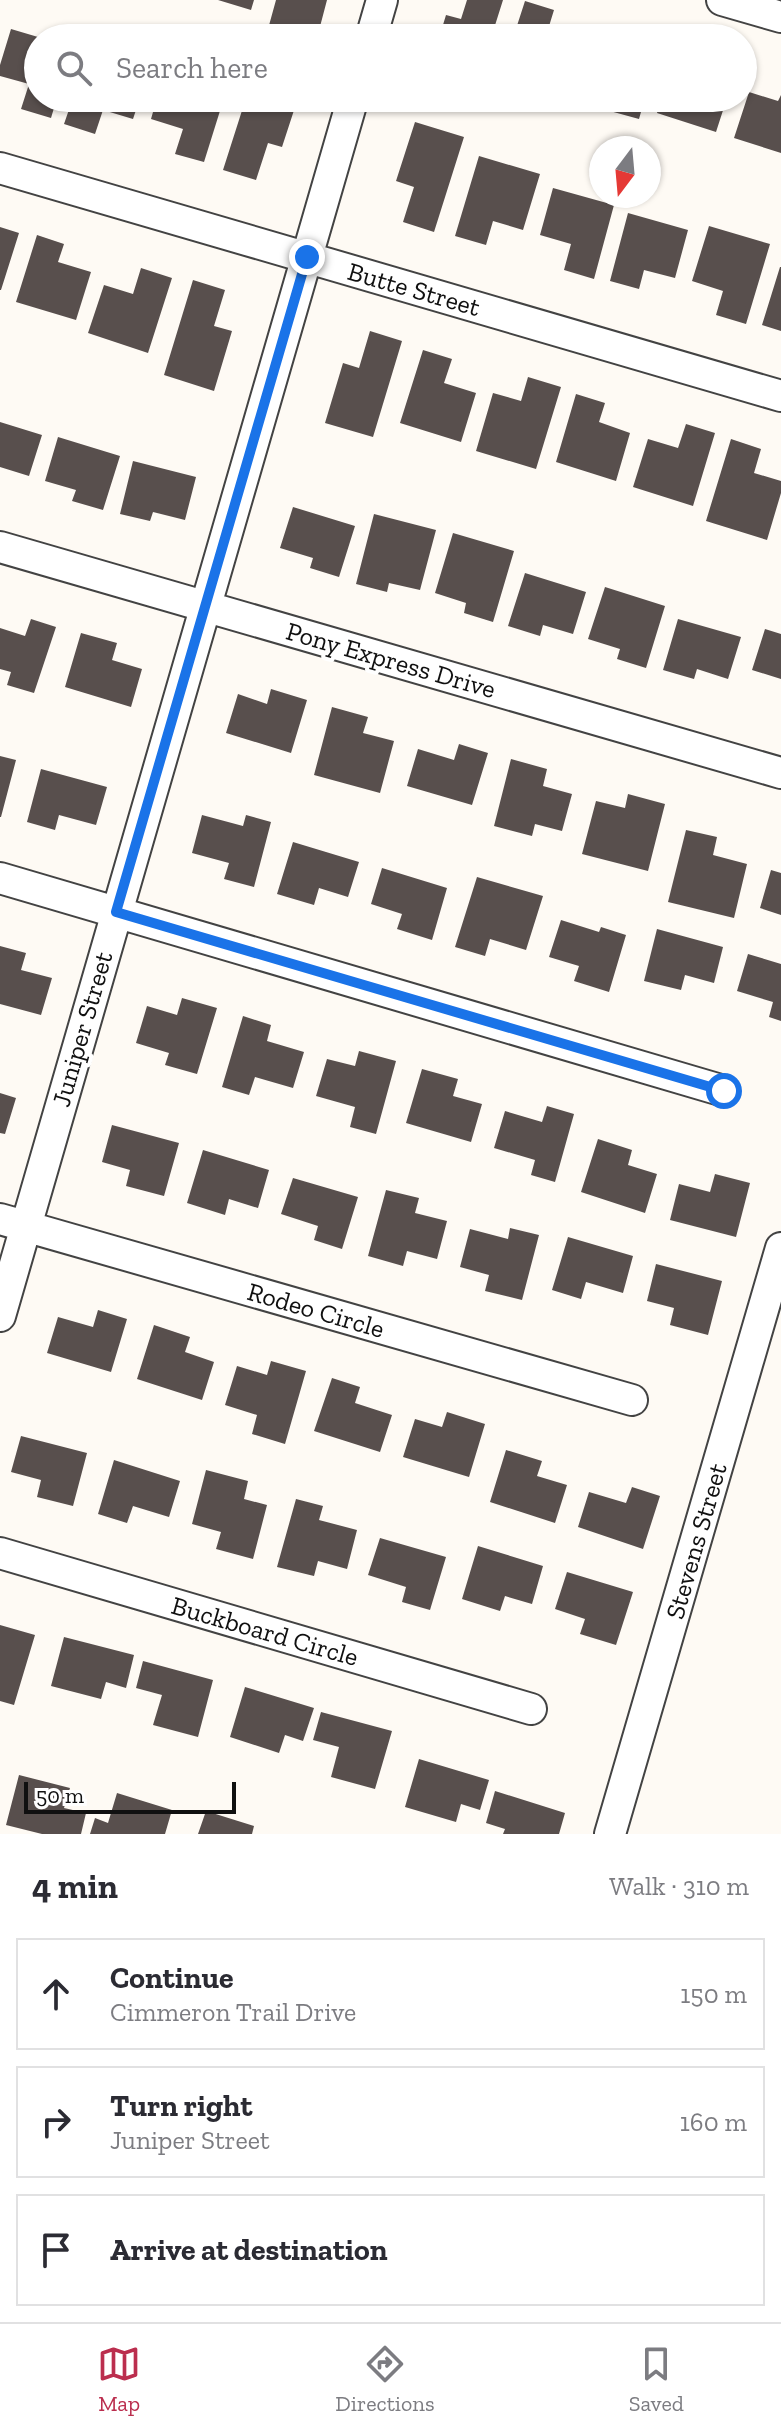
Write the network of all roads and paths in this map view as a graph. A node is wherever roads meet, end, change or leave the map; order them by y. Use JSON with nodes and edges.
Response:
{"nodes":[{"id":1,"x":382,"y":0,"type":"edge"},
{"id":2,"x":722,"y":0,"type":"edge"},
{"id":3,"x":781,"y":17,"type":"edge"},
{"id":4,"x":375,"y":24,"type":"edge"},
{"id":5,"x":349,"y":112,"type":"edge"},
{"id":6,"x":0,"y":168,"type":"edge"},
{"id":7,"x":307,"y":257,"type":"junction"},
{"id":8,"x":781,"y":396,"type":"edge"},
{"id":9,"x":0,"y":547,"type":"edge"},
{"id":10,"x":205,"y":606,"type":"junction"},
{"id":11,"x":781,"y":773,"type":"edge"},
{"id":12,"x":0,"y":878,"type":"edge"},
{"id":13,"x":116,"y":912,"type":"junction"},
{"id":14,"x":724,"y":1091,"type":"dead end"},
{"id":15,"x":13,"y":1223,"type":"edge"},
{"id":16,"x":781,"y":1248,"type":"edge"},
{"id":17,"x":0,"y":1316,"type":"edge"},
{"id":18,"x":632,"y":1400,"type":"dead end"},
{"id":19,"x":0,"y":1553,"type":"edge"},
{"id":20,"x":531,"y":1709,"type":"dead end"},
{"id":21,"x":610,"y":1834,"type":"edge"}],
"edges":[{"from":1,"to":4,"type":"street"},
{"from":2,"to":3,"type":"street"},
{"from":5,"to":7,"type":"street","name":"Juniper Street"},
{"from":6,"to":7,"type":"street","name":"Butte Street"},
{"from":7,"to":8,"type":"street","name":"Butte Street"},
{"from":7,"to":10,"type":"street","name":"Juniper Street"},
{"from":9,"to":10,"type":"street","name":"Pony Express Drive"},
{"from":10,"to":11,"type":"street","name":"Pony Express Drive"},
{"from":10,"to":13,"type":"street","name":"Juniper Street"},
{"from":12,"to":13,"type":"street"},
{"from":13,"to":14,"type":"street"},
{"from":13,"to":15,"type":"street","name":"Juniper Street"},
{"from":15,"to":17,"type":"street","name":"Juniper Street"},
{"from":15,"to":18,"type":"street","name":"Rodeo Circle"},
{"from":16,"to":21,"type":"street","name":"Stevens Street"},
{"from":19,"to":20,"type":"street","name":"Buckboard Circle"}]}
